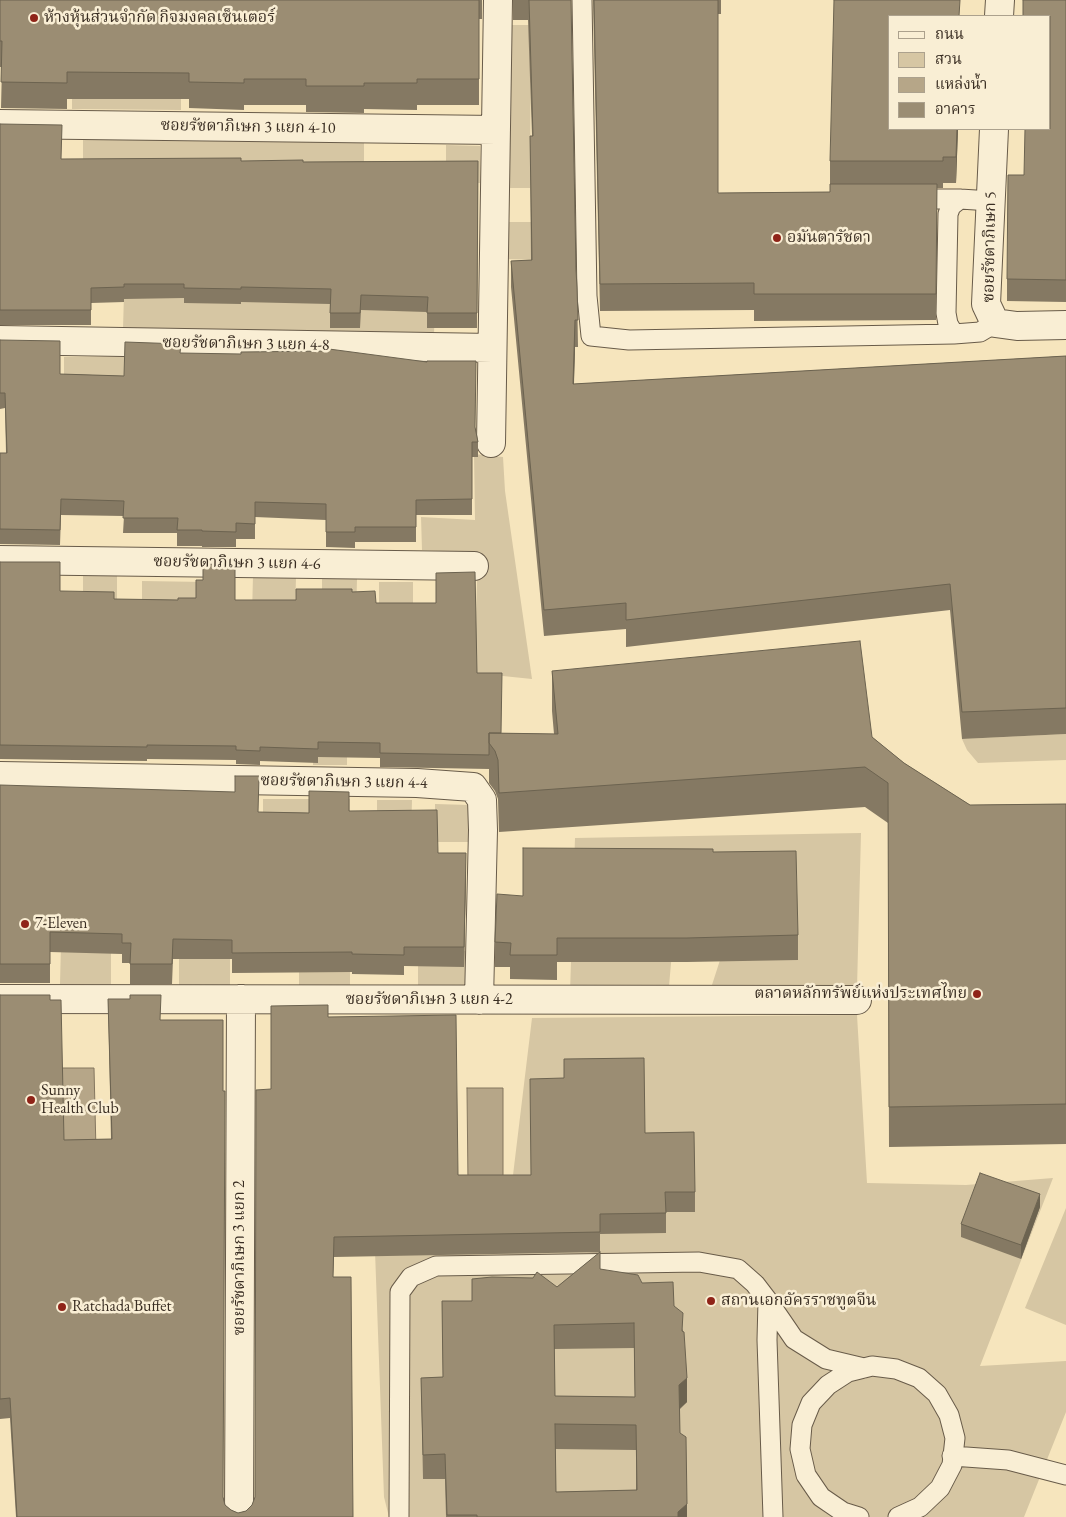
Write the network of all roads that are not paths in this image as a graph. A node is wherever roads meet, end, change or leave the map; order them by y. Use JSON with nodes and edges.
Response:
{"nodes":[{"id":1,"x":498,"y":0,"type":"edge"},
{"id":2,"x":582,"y":0,"type":"edge"},
{"id":3,"x":1000,"y":0,"type":"edge"},
{"id":4,"x":999,"y":15,"type":"edge"},
{"id":5,"x":0,"y":124,"type":"edge"},
{"id":6,"x":496,"y":130,"type":"junction"},
{"id":7,"x":994,"y":130,"type":"edge"},
{"id":8,"x":893,"y":199,"type":"edge"},
{"id":9,"x":960,"y":199,"type":"junction"},
{"id":10,"x":991,"y":201,"type":"junction"},
{"id":11,"x":995,"y":323,"type":"junction"},
{"id":12,"x":1066,"y":325,"type":"edge"},
{"id":13,"x":954,"y":334,"type":"junction"},
{"id":14,"x":0,"y":340,"type":"edge"},
{"id":15,"x":492,"y":348,"type":"junction"},
{"id":16,"x":491,"y":443,"type":"dead end"},
{"id":17,"x":0,"y":560,"type":"edge"},
{"id":18,"x":474,"y":566,"type":"dead end"},
{"id":19,"x":0,"y":776,"type":"edge"},
{"id":20,"x":0,"y":999,"type":"edge"},
{"id":21,"x":240,"y":999,"type":"junction"},
{"id":22,"x":479,"y":1000,"type":"junction"},
{"id":23,"x":857,"y":1000,"type":"dead end"},
{"id":24,"x":768,"y":1301,"type":"junction"},
{"id":25,"x":864,"y":1368,"type":"junction"},
{"id":26,"x":952,"y":1456,"type":"junction"},
{"id":27,"x":1066,"y":1475,"type":"edge"},
{"id":28,"x":848,"y":1515,"type":"edge"},
{"id":29,"x":239,"y":1517,"type":"edge"},
{"id":30,"x":398,"y":1517,"type":"edge"},
{"id":31,"x":773,"y":1517,"type":"edge"},
{"id":32,"x":898,"y":1517,"type":"edge"}],
"edges":[{"from":1,"to":6,"type":"street"},
{"from":2,"to":13,"type":"lane"},
{"from":3,"to":4,"type":"street"},
{"from":5,"to":6,"type":"street","name":"ซอยรัชดาภิเษก 3 แยก 4-10"},
{"from":6,"to":15,"type":"street"},
{"from":7,"to":10,"type":"street","name":"ซอยรัชดาภิเษก 5"},
{"from":8,"to":9,"type":"lane"},
{"from":9,"to":10,"type":"lane"},
{"from":9,"to":13,"type":"lane"},
{"from":10,"to":11,"type":"street","name":"ซอยรัชดาภิเษก 5"},
{"from":11,"to":12,"type":"street","name":"ซอยรัชดาภิเษก 5"},
{"from":11,"to":13,"type":"lane"},
{"from":14,"to":15,"type":"street","name":"ซอยรัชดาภิเษก 3 แยก 4-8"},
{"from":15,"to":16,"type":"street"},
{"from":17,"to":18,"type":"street","name":"ซอยรัชดาภิเษก 3 แยก 4-6"},
{"from":19,"to":22,"type":"street","name":"ซอยรัชดาภิเษก 3 แยก 4-4"},
{"from":20,"to":21,"type":"street","name":"ซอยรัชดาภิเษก 3 แยก 4-2"},
{"from":21,"to":22,"type":"street","name":"ซอยรัชดาภิเษก 3 แยก 4-2"},
{"from":21,"to":29,"type":"street","name":"ซอยรัชดาภิเษก 3 แยก 2"},
{"from":22,"to":23,"type":"street","name":"ซอยรัชดาภิเษก 3 แยก 4-2"},
{"from":24,"to":25,"type":"lane"},
{"from":24,"to":30,"type":"lane"},
{"from":24,"to":31,"type":"lane"},
{"from":25,"to":26,"type":"lane"},
{"from":25,"to":28,"type":"lane"},
{"from":26,"to":27,"type":"lane"},
{"from":26,"to":32,"type":"lane"}]}
